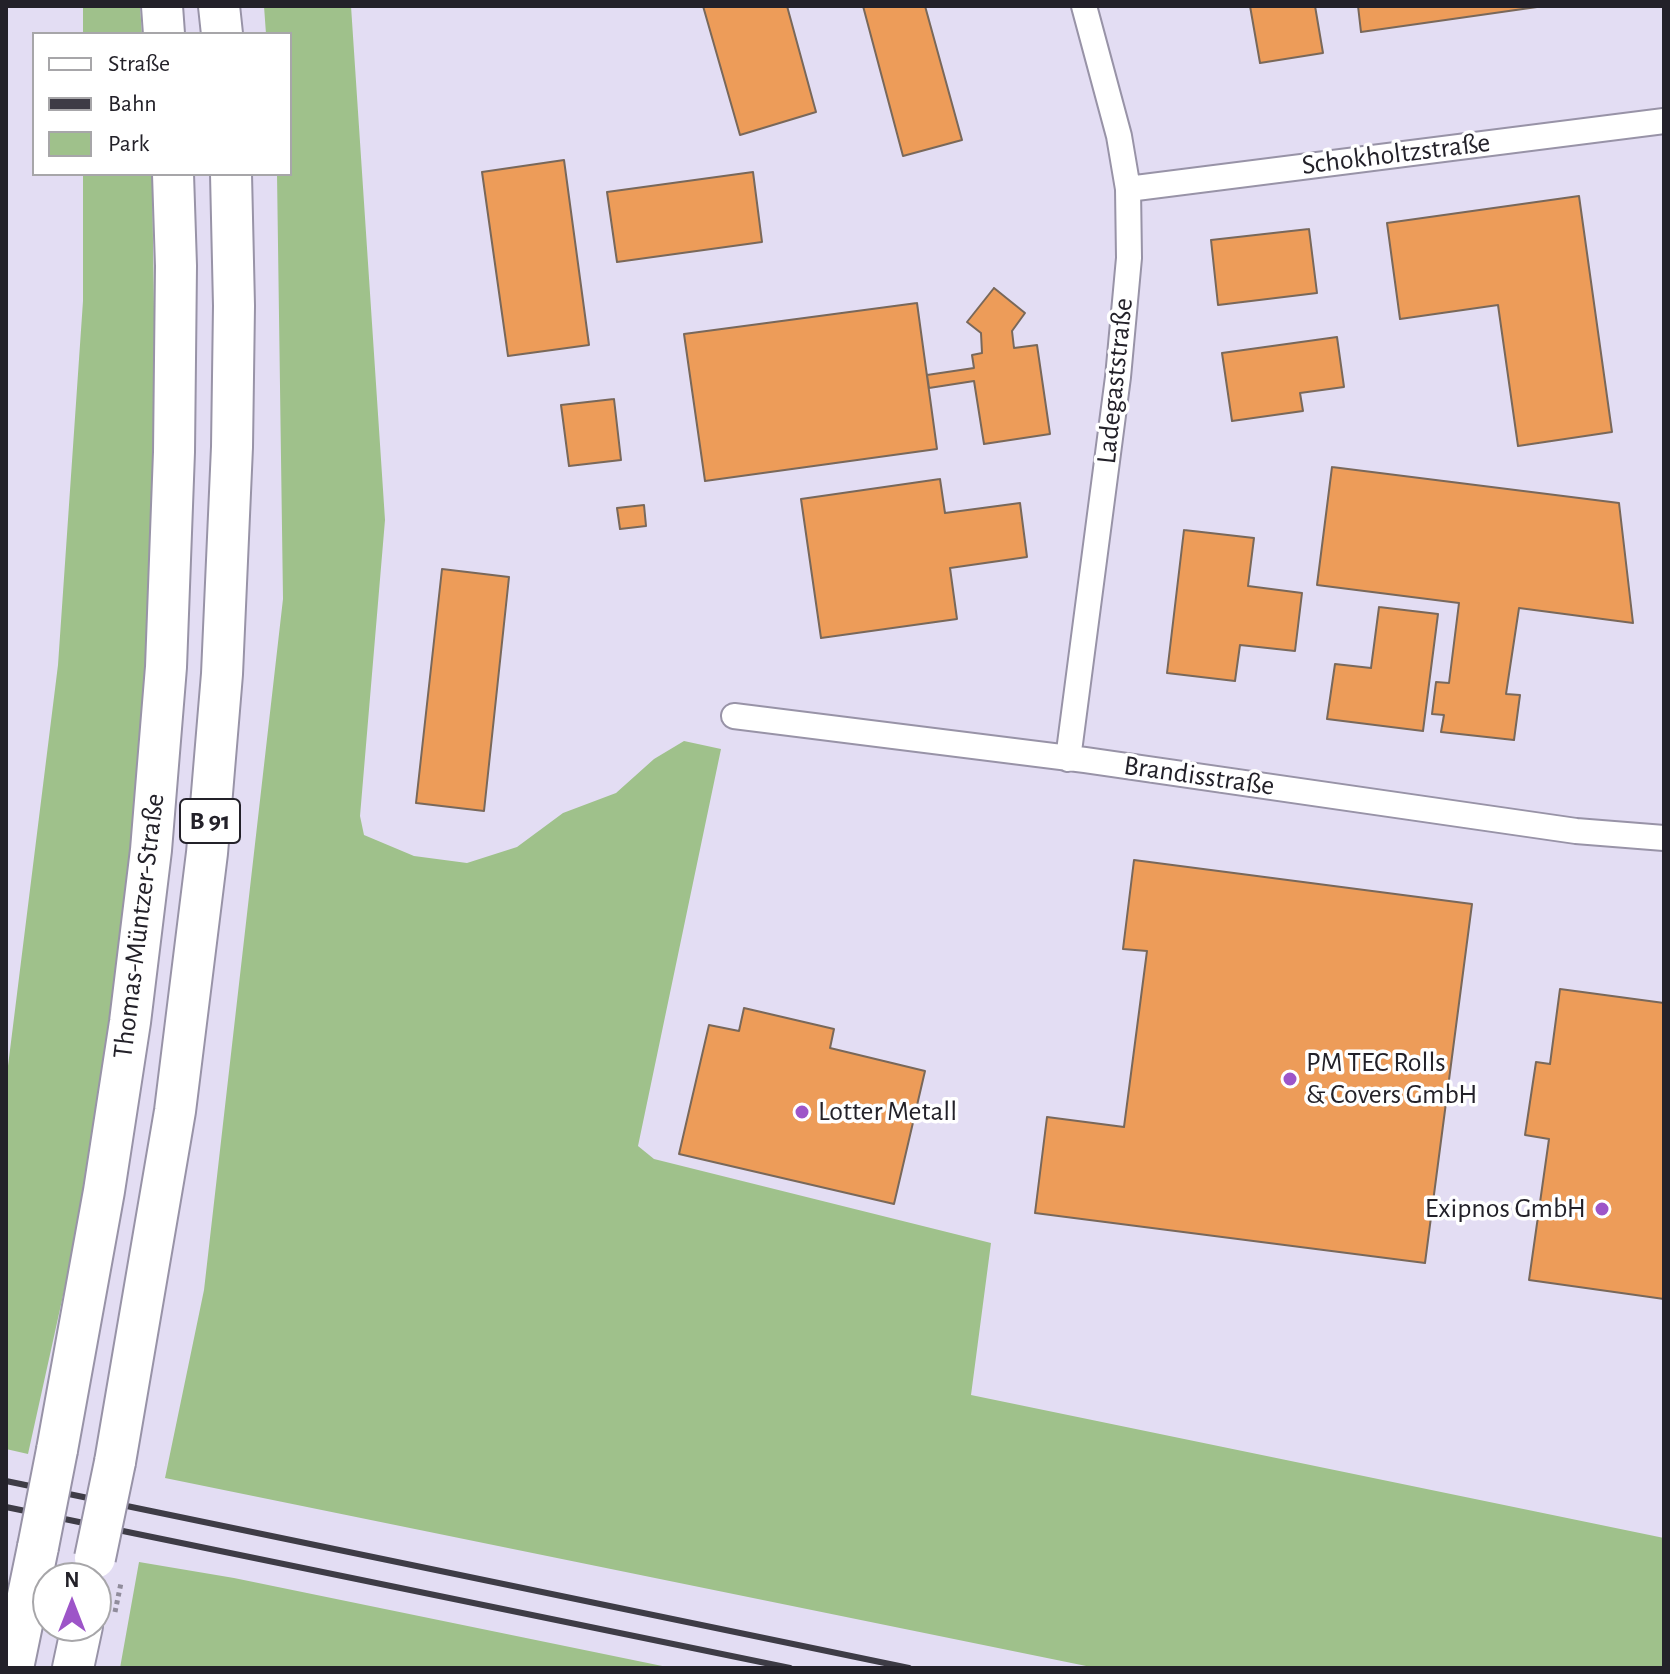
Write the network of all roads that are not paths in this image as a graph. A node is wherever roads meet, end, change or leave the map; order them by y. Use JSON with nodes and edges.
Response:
{"nodes":[{"id":1,"x":162,"y":6,"type":"edge"},
{"id":2,"x":219,"y":6,"type":"edge"},
{"id":3,"x":1084,"y":6,"type":"edge"},
{"id":4,"x":164,"y":32,"type":"edge"},
{"id":5,"x":222,"y":32,"type":"edge"},
{"id":6,"x":1664,"y":121,"type":"edge"},
{"id":7,"x":173,"y":176,"type":"edge"},
{"id":8,"x":231,"y":176,"type":"edge"},
{"id":9,"x":1128,"y":189,"type":"junction"},
{"id":10,"x":734,"y":716,"type":"dead end"},
{"id":11,"x":1068,"y":759,"type":"junction"},
{"id":12,"x":1664,"y":838,"type":"edge"},
{"id":13,"x":94,"y":1562,"type":"edge"},
{"id":14,"x":79,"y":1642,"type":"edge"},
{"id":15,"x":13,"y":1668,"type":"edge"},
{"id":16,"x":73,"y":1668,"type":"edge"}],
"edges":[{"from":1,"to":4,"type":"main road"},
{"from":2,"to":5,"type":"main road"},
{"from":3,"to":9,"type":"street","name":"Ladegaststraße"},
{"from":6,"to":9,"type":"street","name":"Schokholtzstraße"},
{"from":7,"to":15,"type":"main road","name":"Thomas-Müntzer-Straße","number":"B 91","bridge":true},
{"from":8,"to":13,"type":"main road","name":"Thomas-Müntzer-Straße","number":"B 91","bridge":true},
{"from":9,"to":11,"type":"street","name":"Ladegaststraße"},
{"from":10,"to":11,"type":"street","name":"Brandisstraße"},
{"from":11,"to":12,"type":"street","name":"Brandisstraße"},
{"from":14,"to":16,"type":"main road"}]}
